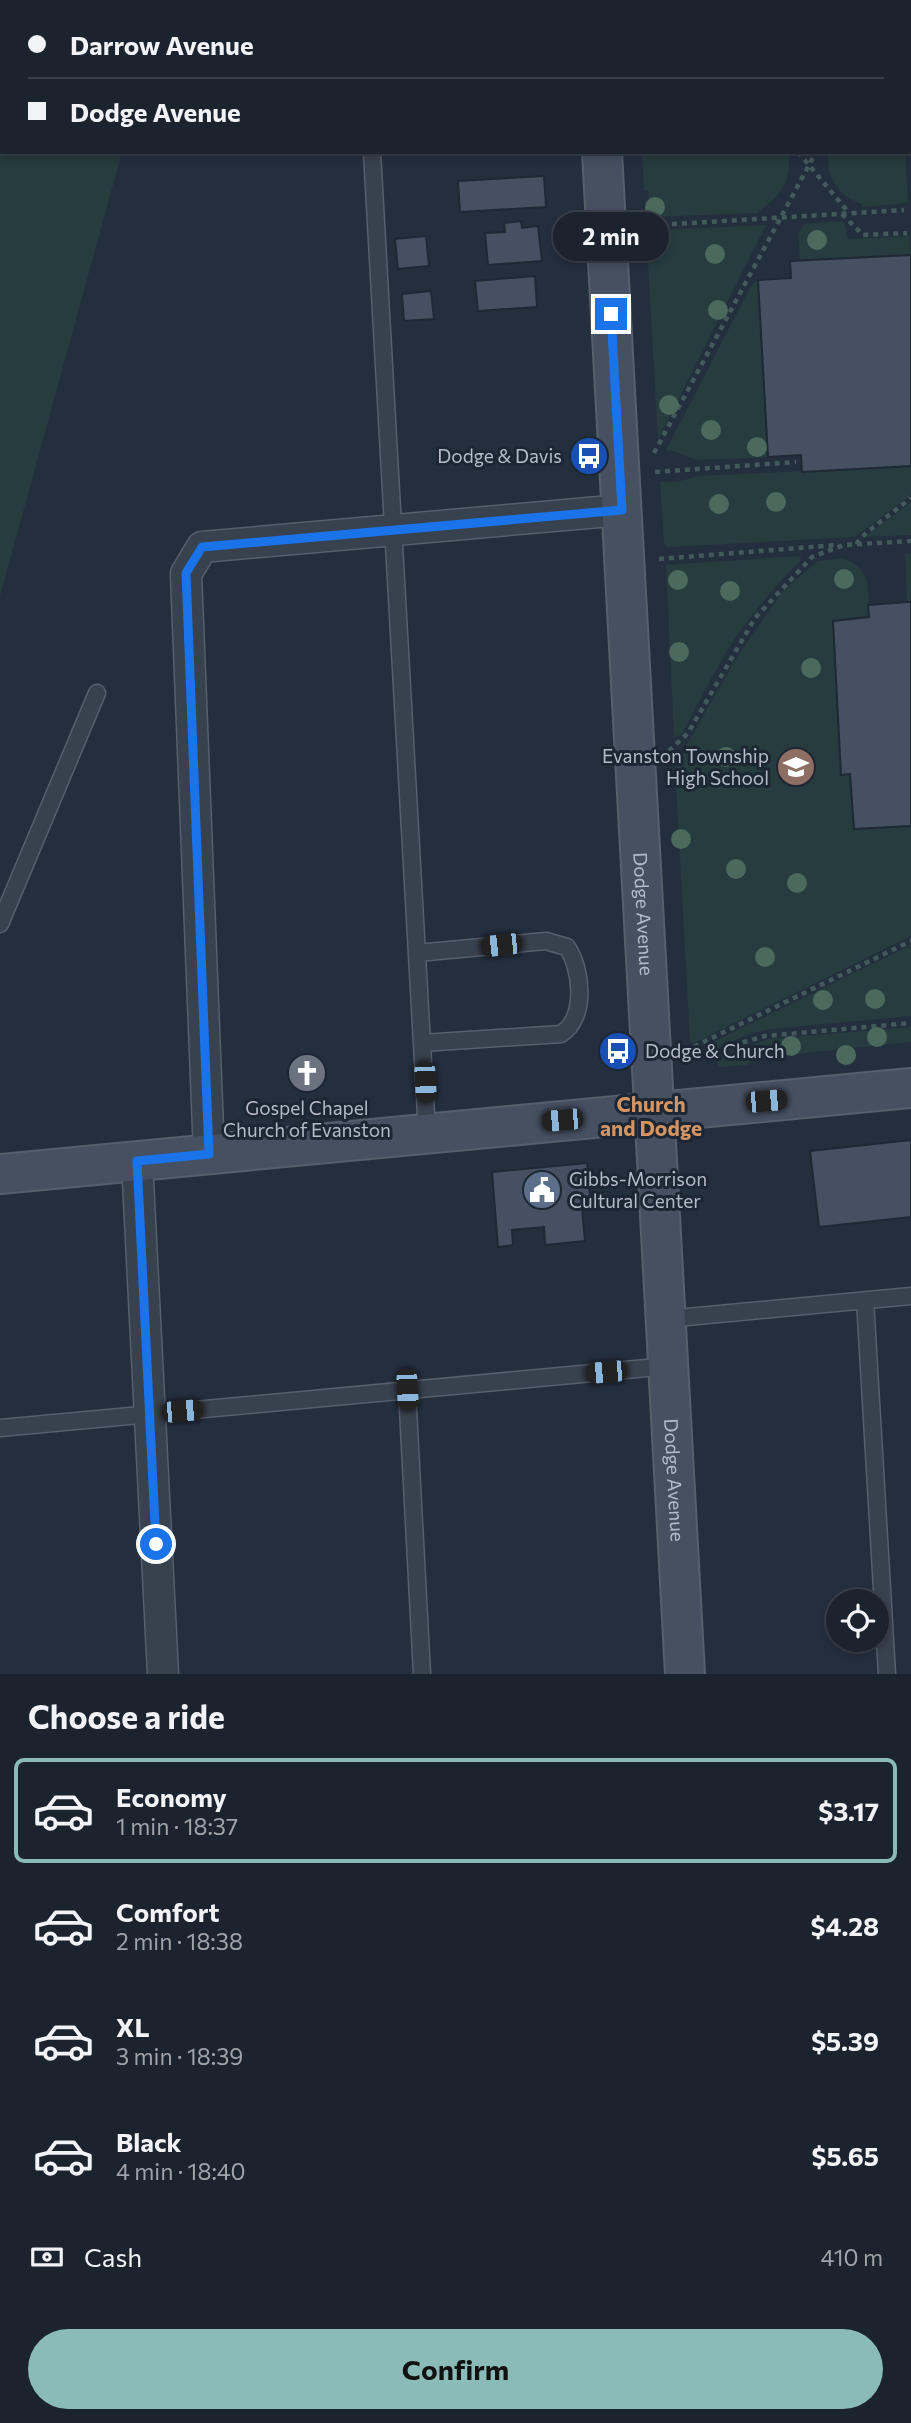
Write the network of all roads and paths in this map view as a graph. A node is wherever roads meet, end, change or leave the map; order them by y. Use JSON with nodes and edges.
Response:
{"nodes":[{"id":1,"x":373,"y":154,"type":"edge"},
{"id":2,"x":602,"y":154,"type":"edge"},
{"id":3,"x":800,"y":154,"type":"edge"},
{"id":4,"x":815,"y":154,"type":"edge"},
{"id":5,"x":809,"y":165,"type":"junction"},
{"id":6,"x":904,"y":210,"type":"dead end"},
{"id":7,"x":849,"y":213,"type":"junction"},
{"id":8,"x":842,"y":214,"type":"junction"},
{"id":9,"x":781,"y":218,"type":"junction"},
{"id":10,"x":642,"y":226,"type":"dead end"},
{"id":11,"x":907,"y":233,"type":"dead end"},
{"id":12,"x":654,"y":453,"type":"dead end"},
{"id":13,"x":796,"y":462,"type":"dead end"},
{"id":14,"x":655,"y":472,"type":"dead end"},
{"id":15,"x":911,"y":498,"type":"edge"},
{"id":16,"x":622,"y":510,"type":"junction"},
{"id":17,"x":393,"y":530,"type":"junction"},
{"id":18,"x":911,"y":541,"type":"edge"},
{"id":19,"x":856,"y":544,"type":"junction"},
{"id":20,"x":844,"y":545,"type":"junction"},
{"id":21,"x":659,"y":559,"type":"dead end"},
{"id":22,"x":97,"y":692,"type":"dead end"},
{"id":23,"x":669,"y":751,"type":"dead end"},
{"id":24,"x":0,"y":924,"type":"edge"},
{"id":25,"x":911,"y":941,"type":"edge"},
{"id":26,"x":417,"y":953,"type":"junction"},
{"id":27,"x":911,"y":1023,"type":"edge"},
{"id":28,"x":422,"y":1044,"type":"junction"},
{"id":29,"x":685,"y":1051,"type":"dead end"},
{"id":30,"x":685,"y":1059,"type":"dead end"},
{"id":31,"x":911,"y":1088,"type":"edge"},
{"id":32,"x":653,"y":1112,"type":"junction"},
{"id":33,"x":427,"y":1133,"type":"junction"},
{"id":34,"x":209,"y":1154,"type":"junction"},
{"id":35,"x":137,"y":1161,"type":"junction"},
{"id":36,"x":0,"y":1174,"type":"edge"},
{"id":37,"x":911,"y":1296,"type":"edge"},
{"id":38,"x":865,"y":1300,"type":"junction"},
{"id":39,"x":665,"y":1319,"type":"junction"},
{"id":40,"x":668,"y":1366,"type":"junction"},
{"id":41,"x":407,"y":1390,"type":"junction"},
{"id":42,"x":150,"y":1413,"type":"junction"},
{"id":43,"x":0,"y":1428,"type":"edge"},
{"id":44,"x":163,"y":1674,"type":"edge"},
{"id":45,"x":422,"y":1674,"type":"edge"},
{"id":46,"x":685,"y":1674,"type":"edge"},
{"id":47,"x":887,"y":1674,"type":"edge"}],
"edges":[{"from":1,"to":17,"type":"lane"},
{"from":2,"to":16,"type":"main road","name":"Dodge Avenue"},
{"from":3,"to":5,"type":"path"},
{"from":4,"to":5,"type":"path"},
{"from":5,"to":7,"type":"path"},
{"from":5,"to":9,"type":"path"},
{"from":6,"to":7,"type":"path"},
{"from":7,"to":8,"type":"path"},
{"from":8,"to":9,"type":"path"},
{"from":8,"to":11,"type":"path"},
{"from":9,"to":10,"type":"path"},
{"from":9,"to":12,"type":"path"},
{"from":13,"to":14,"type":"path"},
{"from":15,"to":19,"type":"path"},
{"from":16,"to":17,"type":"street"},
{"from":16,"to":32,"type":"main road","name":"Dodge Avenue"},
{"from":17,"to":26,"type":"lane"},
{"from":17,"to":34,"type":"street"},
{"from":18,"to":19,"type":"path"},
{"from":19,"to":20,"type":"path"},
{"from":20,"to":21,"type":"path"},
{"from":20,"to":23,"type":"path"},
{"from":22,"to":24,"type":"lane"},
{"from":25,"to":29,"type":"path"},
{"from":26,"to":28,"type":"lane"},
{"from":26,"to":28,"type":"lane"},
{"from":27,"to":30,"type":"path"},
{"from":28,"to":33,"type":"lane"},
{"from":31,"to":32,"type":"main road"},
{"from":32,"to":33,"type":"main road"},
{"from":32,"to":39,"type":"main road","name":"Dodge Avenue"},
{"from":33,"to":34,"type":"main road"},
{"from":34,"to":35,"type":"main road"},
{"from":35,"to":36,"type":"main road"},
{"from":35,"to":42,"type":"street"},
{"from":37,"to":38,"type":"lane"},
{"from":38,"to":39,"type":"lane"},
{"from":38,"to":47,"type":"lane"},
{"from":39,"to":40,"type":"main road","name":"Dodge Avenue"},
{"from":40,"to":41,"type":"lane"},
{"from":40,"to":46,"type":"main road","name":"Dodge Avenue"},
{"from":41,"to":42,"type":"lane"},
{"from":41,"to":45,"type":"lane"},
{"from":42,"to":43,"type":"lane"},
{"from":42,"to":44,"type":"street"}]}
